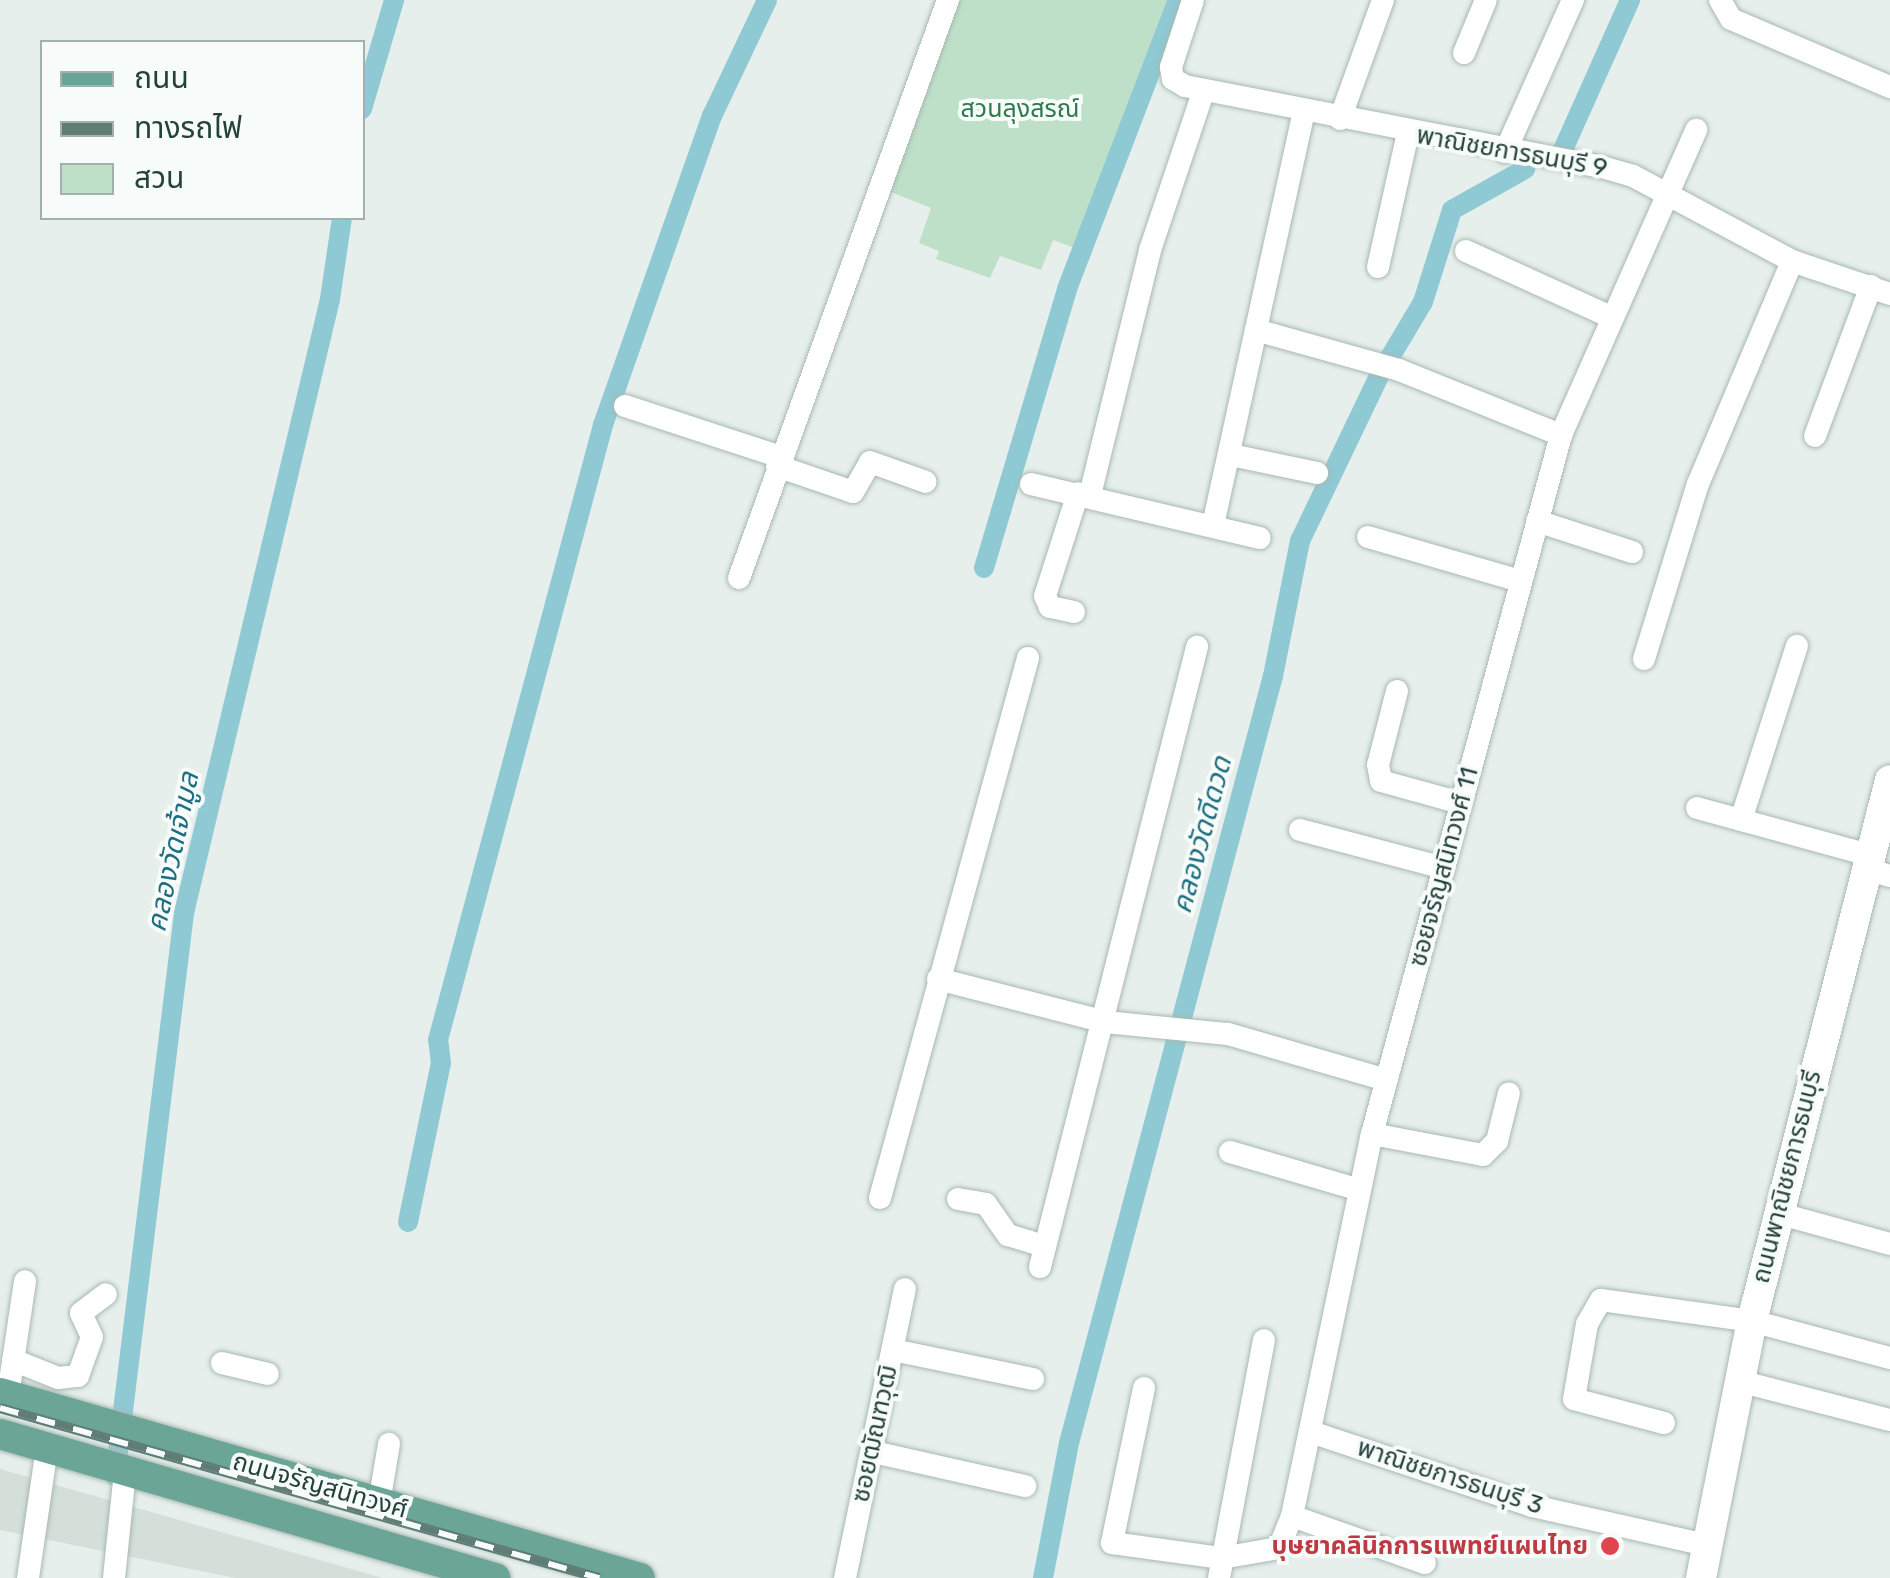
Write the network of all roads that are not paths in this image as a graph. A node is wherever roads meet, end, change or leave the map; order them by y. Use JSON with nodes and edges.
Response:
{"nodes":[{"id":1,"x":948,"y":0,"type":"edge"},
{"id":2,"x":1194,"y":0,"type":"edge"},
{"id":3,"x":1383,"y":0,"type":"edge"},
{"id":4,"x":1486,"y":0,"type":"edge"},
{"id":5,"x":1573,"y":0,"type":"edge"},
{"id":6,"x":1720,"y":0,"type":"edge"},
{"id":7,"x":1464,"y":53,"type":"dead end"},
{"id":8,"x":1888,"y":86,"type":"edge"},
{"id":9,"x":1204,"y":90,"type":"junction"},
{"id":10,"x":1304,"y":112,"type":"junction"},
{"id":11,"x":1340,"y":120,"type":"junction"},
{"id":12,"x":1696,"y":130,"type":"dead end"},
{"id":13,"x":1408,"y":133,"type":"junction"},
{"id":14,"x":1505,"y":152,"type":"junction"},
{"id":15,"x":1666,"y":195,"type":"junction"},
{"id":16,"x":1466,"y":251,"type":"dead end"},
{"id":17,"x":1792,"y":261,"type":"junction"},
{"id":18,"x":1378,"y":268,"type":"dead end"},
{"id":19,"x":1881,"y":290,"type":"edge"},
{"id":20,"x":1611,"y":316,"type":"junction"},
{"id":21,"x":1256,"y":330,"type":"junction"},
{"id":22,"x":625,"y":406,"type":"dead end"},
{"id":23,"x":1561,"y":436,"type":"junction"},
{"id":24,"x":1815,"y":436,"type":"dead end"},
{"id":25,"x":1230,"y":455,"type":"junction"},
{"id":26,"x":779,"y":462,"type":"junction"},
{"id":27,"x":1318,"y":472,"type":"dead end"},
{"id":28,"x":926,"y":482,"type":"dead end"},
{"id":29,"x":1031,"y":484,"type":"dead end"},
{"id":30,"x":1084,"y":494,"type":"junction"},
{"id":31,"x":1537,"y":521,"type":"junction"},
{"id":32,"x":1213,"y":525,"type":"junction"},
{"id":33,"x":1368,"y":537,"type":"dead end"},
{"id":34,"x":1260,"y":538,"type":"dead end"},
{"id":35,"x":1632,"y":552,"type":"dead end"},
{"id":36,"x":738,"y":578,"type":"dead end"},
{"id":37,"x":1520,"y":581,"type":"junction"},
{"id":38,"x":1074,"y":612,"type":"dead end"},
{"id":39,"x":1797,"y":646,"type":"dead end"},
{"id":40,"x":1197,"y":647,"type":"dead end"},
{"id":41,"x":1028,"y":658,"type":"dead end"},
{"id":42,"x":1644,"y":659,"type":"dead end"},
{"id":43,"x":1397,"y":691,"type":"dead end"},
{"id":44,"x":1890,"y":780,"type":"edge"},
{"id":45,"x":1461,"y":803,"type":"junction"},
{"id":46,"x":1698,"y":808,"type":"dead end"},
{"id":47,"x":1741,"y":820,"type":"junction"},
{"id":48,"x":1300,"y":830,"type":"dead end"},
{"id":49,"x":1875,"y":866,"type":"edge"},
{"id":50,"x":1444,"y":868,"type":"junction"},
{"id":51,"x":938,"y":978,"type":"junction"},
{"id":52,"x":1105,"y":1022,"type":"junction"},
{"id":53,"x":1386,"y":1080,"type":"junction"},
{"id":54,"x":1509,"y":1093,"type":"dead end"},
{"id":55,"x":1372,"y":1134,"type":"junction"},
{"id":56,"x":1230,"y":1152,"type":"dead end"},
{"id":57,"x":1360,"y":1190,"type":"junction"},
{"id":58,"x":880,"y":1198,"type":"dead end"},
{"id":59,"x":958,"y":1200,"type":"dead end"},
{"id":60,"x":1781,"y":1214,"type":"junction"},
{"id":61,"x":1890,"y":1244,"type":"edge"},
{"id":62,"x":25,"y":1282,"type":"dead end"},
{"id":63,"x":905,"y":1289,"type":"dead end"},
{"id":64,"x":106,"y":1294,"type":"dead end"},
{"id":65,"x":1752,"y":1321,"type":"junction"},
{"id":66,"x":1264,"y":1340,"type":"dead end"},
{"id":67,"x":892,"y":1350,"type":"junction"},
{"id":68,"x":1890,"y":1358,"type":"edge"},
{"id":69,"x":14,"y":1360,"type":"junction"},
{"id":70,"x":222,"y":1363,"type":"dead end"},
{"id":71,"x":268,"y":1374,"type":"dead end"},
{"id":72,"x":1033,"y":1379,"type":"dead end"},
{"id":73,"x":1738,"y":1381,"type":"junction"},
{"id":74,"x":1144,"y":1388,"type":"dead end"},
{"id":75,"x":4,"y":1394,"type":"edge"},
{"id":76,"x":1890,"y":1420,"type":"edge"},
{"id":77,"x":1664,"y":1422,"type":"dead end"},
{"id":78,"x":1311,"y":1432,"type":"junction"},
{"id":79,"x":0,"y":1434,"type":"edge"},
{"id":80,"x":390,"y":1444,"type":"dead end"},
{"id":81,"x":47,"y":1448,"type":"junction"},
{"id":82,"x":873,"y":1452,"type":"junction"},
{"id":83,"x":119,"y":1469,"type":"junction"},
{"id":84,"x":1025,"y":1486,"type":"dead end"},
{"id":85,"x":379,"y":1503,"type":"junction"},
{"id":86,"x":414,"y":1513,"type":"junction"},
{"id":87,"x":1292,"y":1516,"type":"junction"},
{"id":88,"x":1707,"y":1545,"type":"junction"},
{"id":89,"x":404,"y":1552,"type":"junction"},
{"id":90,"x":1425,"y":1563,"type":"dead end"},
{"id":91,"x":1220,"y":1568,"type":"edge"},
{"id":92,"x":849,"y":1577,"type":"edge"},
{"id":93,"x":28,"y":1578,"type":"edge"},
{"id":94,"x":114,"y":1578,"type":"edge"},
{"id":95,"x":495,"y":1578,"type":"edge"},
{"id":96,"x":640,"y":1578,"type":"edge"},
{"id":97,"x":1701,"y":1578,"type":"edge"}],
"edges":[{"from":1,"to":26,"type":"street"},
{"from":2,"to":9,"type":"street","name":"พาณิชยการธนบุรี 9"},
{"from":3,"to":11,"type":"street"},
{"from":4,"to":7,"type":"street"},
{"from":5,"to":14,"type":"street"},
{"from":6,"to":8,"type":"street"},
{"from":9,"to":10,"type":"street","name":"พาณิชยการธนบุรี 9"},
{"from":9,"to":30,"type":"street"},
{"from":10,"to":11,"type":"street","name":"พาณิชยการธนบุรี 9"},
{"from":10,"to":21,"type":"street"},
{"from":11,"to":13,"type":"street","name":"พาณิชยการธนบุรี 9"},
{"from":12,"to":15,"type":"street","name":"ซอยจรัญสนิทวงศ์ 11"},
{"from":13,"to":14,"type":"street","name":"พาณิชยการธนบุรี 9"},
{"from":13,"to":18,"type":"street"},
{"from":14,"to":15,"type":"street","name":"พาณิชยการธนบุรี 9"},
{"from":15,"to":17,"type":"street","name":"พาณิชยการธนบุรี 9"},
{"from":15,"to":20,"type":"street","name":"ซอยจรัญสนิทวงศ์ 11"},
{"from":16,"to":20,"type":"street"},
{"from":17,"to":19,"type":"street","name":"พาณิชยการธนบุรี 9"},
{"from":17,"to":42,"type":"street"},
{"from":19,"to":24,"type":"street"},
{"from":20,"to":23,"type":"street","name":"ซอยจรัญสนิทวงศ์ 11"},
{"from":21,"to":23,"type":"street"},
{"from":21,"to":25,"type":"street"},
{"from":22,"to":26,"type":"street"},
{"from":23,"to":31,"type":"street","name":"ซอยจรัญสนิทวงศ์ 11"},
{"from":25,"to":27,"type":"street"},
{"from":25,"to":32,"type":"street"},
{"from":26,"to":28,"type":"street"},
{"from":26,"to":36,"type":"street"},
{"from":29,"to":30,"type":"street"},
{"from":30,"to":32,"type":"street"},
{"from":30,"to":38,"type":"street"},
{"from":31,"to":35,"type":"street"},
{"from":31,"to":37,"type":"street","name":"ซอยจรัญสนิทวงศ์ 11"},
{"from":32,"to":34,"type":"street"},
{"from":33,"to":37,"type":"street"},
{"from":37,"to":45,"type":"street","name":"ซอยจรัญสนิทวงศ์ 11"},
{"from":39,"to":47,"type":"street"},
{"from":40,"to":52,"type":"street"},
{"from":41,"to":51,"type":"street"},
{"from":43,"to":45,"type":"street"},
{"from":44,"to":49,"type":"main road","name":"ถนนพาณิชยการธนบุรี"},
{"from":45,"to":50,"type":"street","name":"ซอยจรัญสนิทวงศ์ 11"},
{"from":46,"to":47,"type":"street"},
{"from":47,"to":49,"type":"street"},
{"from":48,"to":50,"type":"street"},
{"from":49,"to":60,"type":"main road","name":"ถนนพาณิชยการธนบุรี"},
{"from":50,"to":53,"type":"street","name":"ซอยจรัญสนิทวงศ์ 11"},
{"from":51,"to":52,"type":"street"},
{"from":51,"to":58,"type":"street"},
{"from":52,"to":53,"type":"street"},
{"from":52,"to":59,"type":"street"},
{"from":53,"to":55,"type":"street","name":"ซอยจรัญสนิทวงศ์ 11"},
{"from":54,"to":55,"type":"street"},
{"from":55,"to":57,"type":"street","name":"ซอยจรัญสนิทวงศ์ 11"},
{"from":56,"to":57,"type":"street"},
{"from":57,"to":78,"type":"street","name":"ซอยจรัญสนิทวงศ์ 11"},
{"from":60,"to":61,"type":"street"},
{"from":60,"to":65,"type":"main road","name":"ถนนพาณิชยการธนบุรี"},
{"from":62,"to":69,"type":"street"},
{"from":63,"to":67,"type":"street","name":"ซอยฒัณฑวุฒิ"},
{"from":64,"to":69,"type":"street"},
{"from":65,"to":68,"type":"street"},
{"from":65,"to":73,"type":"main road","name":"ถนนพาณิชยการธนบุรี"},
{"from":65,"to":77,"type":"street"},
{"from":66,"to":91,"type":"street"},
{"from":67,"to":72,"type":"street"},
{"from":67,"to":82,"type":"street","name":"ซอยฒัณฑวุฒิ"},
{"from":69,"to":75,"type":"street"},
{"from":70,"to":71,"type":"street"},
{"from":73,"to":76,"type":"street"},
{"from":73,"to":88,"type":"main road","name":"ถนนพาณิชยการธนบุรี"},
{"from":74,"to":91,"type":"street"},
{"from":75,"to":85,"type":"main road","name":"ถนนจรัญสนิทวงศ์"},
{"from":78,"to":87,"type":"street","name":"ซอยจรัญสนิทวงศ์ 11"},
{"from":78,"to":88,"type":"street","name":"พาณิชยการธนบุรี 3"},
{"from":79,"to":81,"type":"main road","name":"ถนนจรัญสนิทวงศ์"},
{"from":80,"to":85,"type":"street"},
{"from":81,"to":83,"type":"main road","name":"ถนนจรัญสนิทวงศ์"},
{"from":81,"to":93,"type":"street"},
{"from":82,"to":84,"type":"street"},
{"from":82,"to":92,"type":"street","name":"ซอยฒัณฑวุฒิ"},
{"from":83,"to":89,"type":"main road","name":"ถนนจรัญสนิทวงศ์"},
{"from":83,"to":94,"type":"street"},
{"from":85,"to":86,"type":"main road","name":"ถนนจรัญสนิทวงศ์"},
{"from":86,"to":89,"type":"main road"},
{"from":86,"to":96,"type":"main road","name":"ถนนจรัญสนิทวงศ์"},
{"from":87,"to":90,"type":"street"},
{"from":87,"to":91,"type":"street","name":"ซอยจรัญสนิทวงศ์ 11"},
{"from":88,"to":97,"type":"main road","name":"ถนนพาณิชยการธนบุรี"},
{"from":89,"to":95,"type":"main road","name":"ถนนจรัญสนิทวงศ์"}]}
